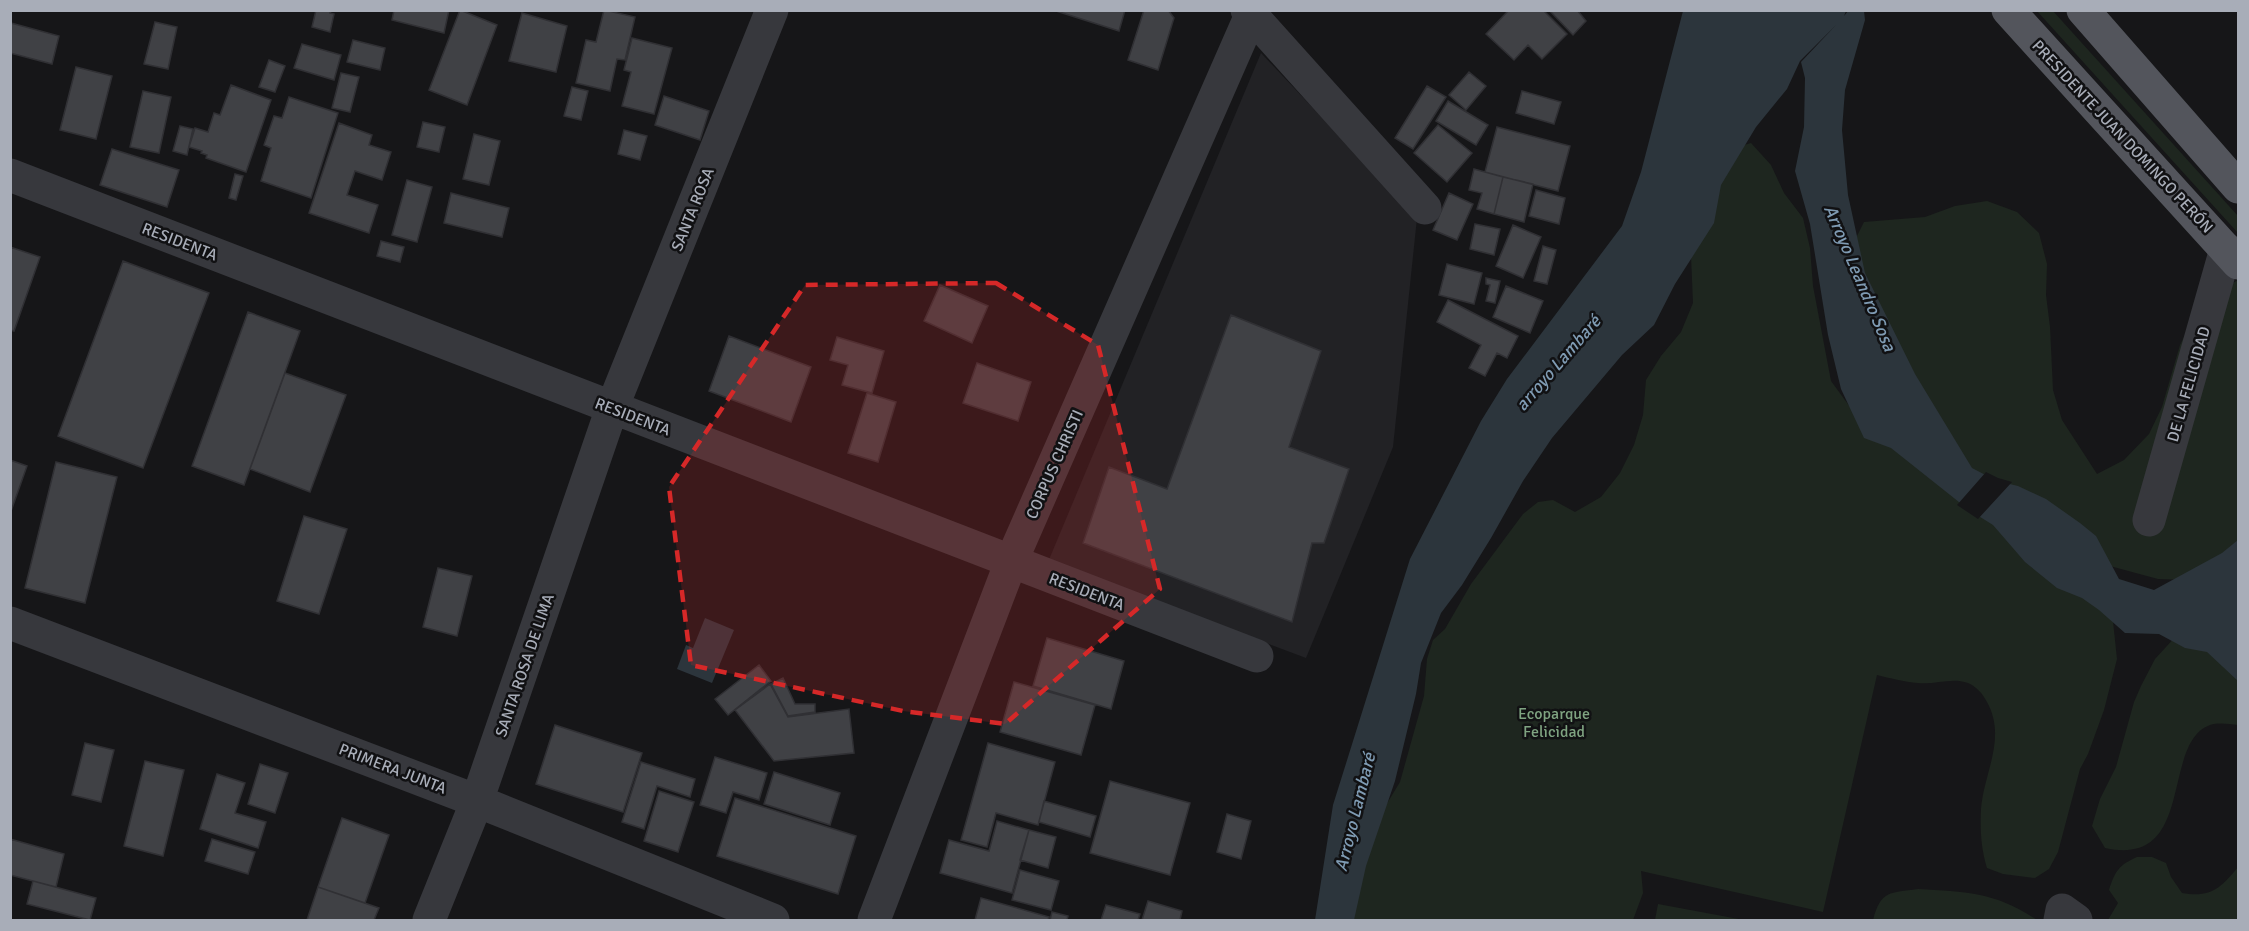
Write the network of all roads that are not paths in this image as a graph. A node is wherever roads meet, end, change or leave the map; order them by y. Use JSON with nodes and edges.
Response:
{"nodes":[{"id":1,"x":2008,"y":10,"type":"edge"},
{"id":2,"x":2084,"y":10,"type":"edge"},
{"id":3,"x":768,"y":12,"type":"edge"},
{"id":4,"x":1249,"y":13,"type":"edge"},
{"id":5,"x":10,"y":175,"type":"edge"},
{"id":6,"x":2238,"y":187,"type":"edge"},
{"id":7,"x":1425,"y":208,"type":"dead end"},
{"id":8,"x":2232,"y":256,"type":"edge"},
{"id":9,"x":612,"y":408,"type":"junction"},
{"id":10,"x":2149,"y":520,"type":"dead end"},
{"id":11,"x":1011,"y":562,"type":"junction"},
{"id":12,"x":10,"y":623,"type":"edge"},
{"id":13,"x":1257,"y":656,"type":"dead end"},
{"id":14,"x":477,"y":801,"type":"junction"},
{"id":15,"x":429,"y":921,"type":"edge"},
{"id":16,"x":772,"y":921,"type":"edge"},
{"id":17,"x":874,"y":921,"type":"edge"}],
"edges":[{"from":1,"to":8,"type":"main road","name":"PRESIDENTE JUAN DOMINGO PERÓN"},
{"from":2,"to":6,"type":"main road"},
{"from":3,"to":9,"type":"street","name":"SANTA ROSA"},
{"from":4,"to":7,"type":"street"},
{"from":4,"to":11,"type":"street","name":"CORPUS CHRISTI"},
{"from":5,"to":9,"type":"street","name":"RESIDENTA"},
{"from":8,"to":10,"type":"street","name":"DE LA FELICIDAD"},
{"from":9,"to":11,"type":"street","name":"RESIDENTA"},
{"from":9,"to":14,"type":"street","name":"SANTA ROSA DE LIMA"},
{"from":11,"to":13,"type":"street","name":"RESIDENTA"},
{"from":11,"to":17,"type":"street","name":"CORPUS CHRISTI"},
{"from":12,"to":14,"type":"street","name":"PRIMERA JUNTA"},
{"from":14,"to":15,"type":"street","name":"SANTA ROSA DE LIMA"},
{"from":14,"to":16,"type":"street","name":"PRIMERA JUNTA"}]}
